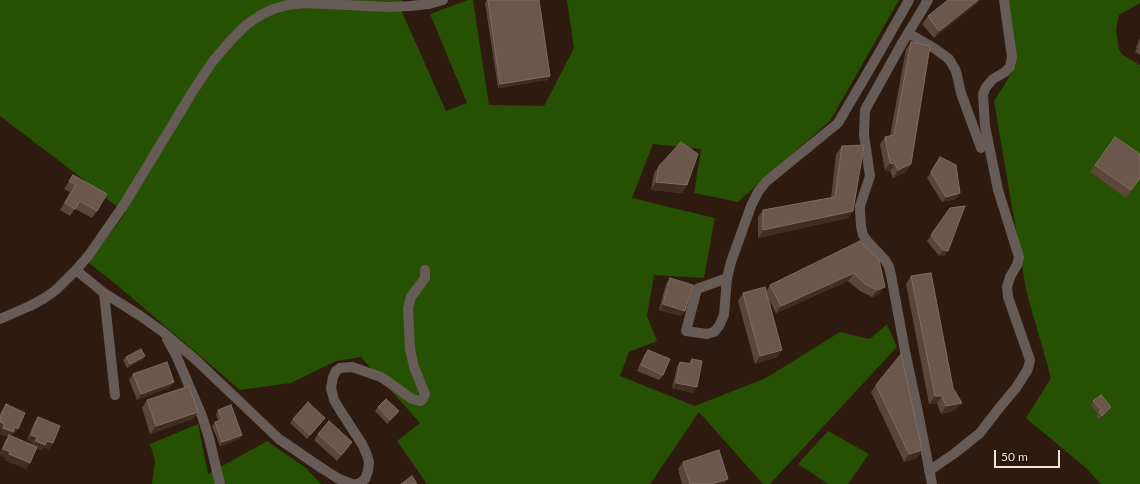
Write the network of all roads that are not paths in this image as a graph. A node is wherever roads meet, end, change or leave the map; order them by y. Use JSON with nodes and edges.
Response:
{"nodes":[{"id":1,"x":443,"y":0,"type":"edge"},
{"id":2,"x":908,"y":0,"type":"edge"},
{"id":3,"x":928,"y":0,"type":"edge"},
{"id":4,"x":1004,"y":0,"type":"edge"},
{"id":5,"x":908,"y":33,"type":"junction"},
{"id":6,"x":981,"y":148,"type":"dead end"},
{"id":7,"x":76,"y":270,"type":"junction"},
{"id":8,"x":425,"y":270,"type":"dead end"},
{"id":9,"x":728,"y":278,"type":"junction"},
{"id":10,"x":104,"y":293,"type":"junction"},
{"id":11,"x":0,"y":319,"type":"edge"},
{"id":12,"x":163,"y":332,"type":"junction"},
{"id":13,"x":115,"y":395,"type":"dead end"},
{"id":14,"x":929,"y":471,"type":"junction"},
{"id":15,"x":220,"y":484,"type":"edge"},
{"id":16,"x":357,"y":484,"type":"edge"},
{"id":17,"x":932,"y":484,"type":"edge"}],
"edges":[{"from":1,"to":7,"type":"street"},
{"from":2,"to":9,"type":"street"},
{"from":3,"to":5,"type":"street"},
{"from":4,"to":14,"type":"street"},
{"from":5,"to":6,"type":"street"},
{"from":5,"to":14,"type":"street"},
{"from":7,"to":10,"type":"street"},
{"from":7,"to":11,"type":"street"},
{"from":8,"to":16,"type":"street"},
{"from":9,"to":9,"type":"street"},
{"from":10,"to":12,"type":"street"},
{"from":10,"to":13,"type":"street"},
{"from":12,"to":15,"type":"street"},
{"from":12,"to":16,"type":"street"},
{"from":14,"to":17,"type":"street"}]}
